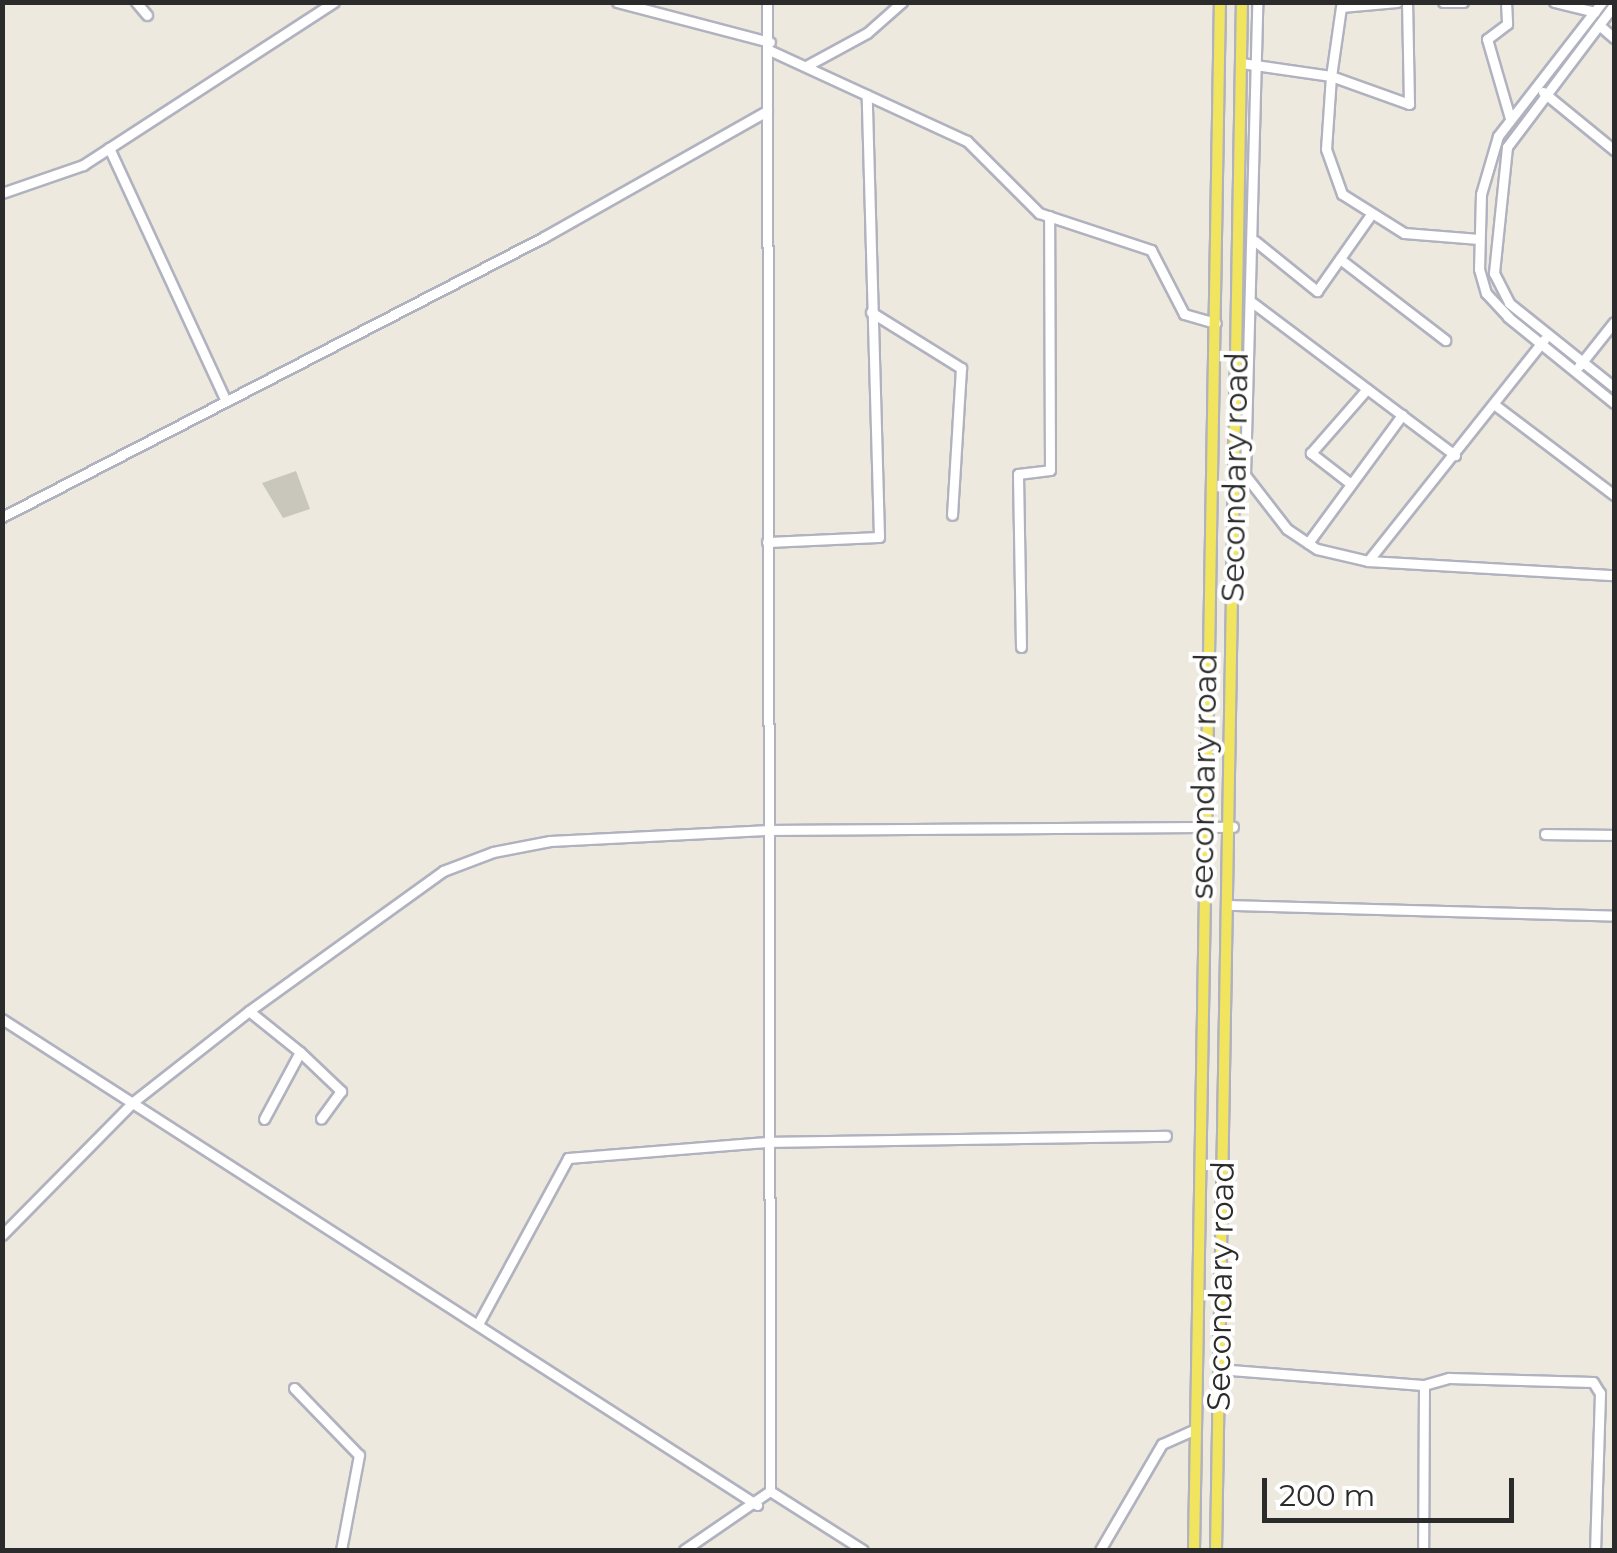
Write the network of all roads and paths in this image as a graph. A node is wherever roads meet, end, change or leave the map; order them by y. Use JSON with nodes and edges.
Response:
{"nodes":[{"id":1,"x":136,"y":2,"type":"edge"},
{"id":2,"x":334,"y":2,"type":"edge"},
{"id":3,"x":617,"y":2,"type":"edge"},
{"id":4,"x":767,"y":2,"type":"edge"},
{"id":5,"x":902,"y":2,"type":"edge"},
{"id":6,"x":1220,"y":2,"type":"edge"},
{"id":7,"x":1242,"y":2,"type":"edge"},
{"id":8,"x":1257,"y":2,"type":"edge"},
{"id":9,"x":1396,"y":2,"type":"edge"},
{"id":10,"x":1408,"y":2,"type":"edge"},
{"id":11,"x":1443,"y":2,"type":"edge"},
{"id":12,"x":1463,"y":2,"type":"edge"},
{"id":13,"x":1506,"y":2,"type":"edge"},
{"id":14,"x":1554,"y":2,"type":"edge"},
{"id":15,"x":1602,"y":2,"type":"edge"},
{"id":16,"x":1341,"y":5,"type":"edge"},
{"id":17,"x":1614,"y":5,"type":"edge"},
{"id":18,"x":1594,"y":12,"type":"junction"},
{"id":19,"x":147,"y":15,"type":"dead end"},
{"id":20,"x":1599,"y":25,"type":"junction"},
{"id":21,"x":1614,"y":38,"type":"edge"},
{"id":22,"x":770,"y":46,"type":"junction"},
{"id":23,"x":1241,"y":64,"type":"junction"},
{"id":24,"x":1256,"y":64,"type":"junction"},
{"id":25,"x":808,"y":65,"type":"junction"},
{"id":26,"x":1331,"y":76,"type":"junction"},
{"id":27,"x":1534,"y":86,"type":"junction"},
{"id":28,"x":1545,"y":94,"type":"junction"},
{"id":29,"x":867,"y":95,"type":"junction"},
{"id":30,"x":767,"y":111,"type":"junction"},
{"id":31,"x":1510,"y":118,"type":"junction"},
{"id":32,"x":109,"y":148,"type":"junction"},
{"id":33,"x":1614,"y":150,"type":"edge"},
{"id":34,"x":2,"y":192,"type":"edge"},
{"id":35,"x":1372,"y":213,"type":"junction"},
{"id":36,"x":1049,"y":216,"type":"junction"},
{"id":37,"x":1480,"y":239,"type":"junction"},
{"id":38,"x":1255,"y":242,"type":"junction"},
{"id":39,"x":1340,"y":259,"type":"junction"},
{"id":40,"x":1254,"y":303,"type":"junction"},
{"id":41,"x":871,"y":312,"type":"junction"},
{"id":42,"x":1614,"y":322,"type":"edge"},
{"id":43,"x":1216,"y":323,"type":"junction"},
{"id":44,"x":1549,"y":334,"type":"junction"},
{"id":45,"x":1446,"y":340,"type":"dead end"},
{"id":46,"x":1541,"y":345,"type":"junction"},
{"id":47,"x":1583,"y":362,"type":"junction"},
{"id":48,"x":1573,"y":371,"type":"junction"},
{"id":49,"x":1367,"y":388,"type":"junction"},
{"id":50,"x":1614,"y":388,"type":"edge"},
{"id":51,"x":226,"y":401,"type":"junction"},
{"id":52,"x":1614,"y":403,"type":"edge"},
{"id":53,"x":1495,"y":405,"type":"junction"},
{"id":54,"x":1402,"y":415,"type":"junction"},
{"id":55,"x":1455,"y":455,"type":"junction"},
{"id":56,"x":1234,"y":460,"type":"junction"},
{"id":57,"x":1245,"y":475,"type":"junction"},
{"id":58,"x":1351,"y":484,"type":"junction"},
{"id":59,"x":1614,"y":496,"type":"edge"},
{"id":60,"x":952,"y":515,"type":"dead end"},
{"id":61,"x":2,"y":517,"type":"edge"},
{"id":62,"x":767,"y":542,"type":"junction"},
{"id":63,"x":1308,"y":542,"type":"junction"},
{"id":64,"x":1368,"y":561,"type":"junction"},
{"id":65,"x":1614,"y":575,"type":"edge"},
{"id":66,"x":1021,"y":647,"type":"dead end"},
{"id":67,"x":1233,"y":827,"type":"junction"},
{"id":68,"x":1203,"y":828,"type":"junction"},
{"id":69,"x":770,"y":830,"type":"junction"},
{"id":70,"x":1545,"y":834,"type":"dead end"},
{"id":71,"x":1614,"y":835,"type":"edge"},
{"id":72,"x":1231,"y":905,"type":"junction"},
{"id":73,"x":1614,"y":916,"type":"edge"},
{"id":74,"x":249,"y":1011,"type":"junction"},
{"id":75,"x":2,"y":1019,"type":"edge"},
{"id":76,"x":300,"y":1052,"type":"junction"},
{"id":77,"x":133,"y":1102,"type":"junction"},
{"id":78,"x":264,"y":1120,"type":"dead end"},
{"id":79,"x":321,"y":1120,"type":"dead end"},
{"id":80,"x":1166,"y":1136,"type":"dead end"},
{"id":81,"x":767,"y":1142,"type":"junction"},
{"id":82,"x":2,"y":1235,"type":"edge"},
{"id":83,"x":478,"y":1324,"type":"junction"},
{"id":84,"x":1219,"y":1369,"type":"junction"},
{"id":85,"x":1424,"y":1385,"type":"junction"},
{"id":86,"x":294,"y":1388,"type":"dead end"},
{"id":87,"x":1193,"y":1430,"type":"junction"},
{"id":88,"x":770,"y":1491,"type":"junction"},
{"id":89,"x":757,"y":1505,"type":"junction"},
{"id":90,"x":342,"y":1550,"type":"edge"},
{"id":91,"x":684,"y":1550,"type":"edge"},
{"id":92,"x":863,"y":1550,"type":"edge"},
{"id":93,"x":1100,"y":1550,"type":"edge"},
{"id":94,"x":1194,"y":1550,"type":"edge"},
{"id":95,"x":1216,"y":1550,"type":"edge"},
{"id":96,"x":1422,"y":1550,"type":"edge"},
{"id":97,"x":1596,"y":1550,"type":"edge"}],
"edges":[{"from":1,"to":19,"type":"street"},
{"from":2,"to":32,"type":"street"},
{"from":3,"to":22,"type":"street"},
{"from":4,"to":22,"type":"street"},
{"from":5,"to":25,"type":"street"},
{"from":6,"to":43,"type":"main road","name":"secondary road"},
{"from":7,"to":23,"type":"main road","name":"Secondary road"},
{"from":8,"to":24,"type":"street"},
{"from":9,"to":16,"type":"street"},
{"from":10,"to":26,"type":"street"},
{"from":11,"to":12,"type":"street"},
{"from":13,"to":31,"type":"street"},
{"from":14,"to":18,"type":"street"},
{"from":15,"to":18,"type":"street"},
{"from":16,"to":26,"type":"street"},
{"from":17,"to":20,"type":"street"},
{"from":18,"to":27,"type":"street"},
{"from":20,"to":21,"type":"street"},
{"from":20,"to":28,"type":"street"},
{"from":22,"to":25,"type":"street"},
{"from":22,"to":30,"type":"street"},
{"from":23,"to":24,"type":"street"},
{"from":23,"to":56,"type":"main road","name":"Secondary road"},
{"from":24,"to":26,"type":"street"},
{"from":24,"to":38,"type":"street"},
{"from":25,"to":29,"type":"street"},
{"from":26,"to":35,"type":"street"},
{"from":27,"to":28,"type":"street"},
{"from":27,"to":31,"type":"street"},
{"from":28,"to":33,"type":"street"},
{"from":28,"to":44,"type":"street"},
{"from":29,"to":36,"type":"street"},
{"from":29,"to":41,"type":"street"},
{"from":30,"to":51,"type":"street"},
{"from":30,"to":62,"type":"street"},
{"from":31,"to":37,"type":"street"},
{"from":32,"to":34,"type":"street"},
{"from":32,"to":51,"type":"street"},
{"from":35,"to":37,"type":"street"},
{"from":35,"to":39,"type":"street"},
{"from":36,"to":43,"type":"street"},
{"from":36,"to":66,"type":"street"},
{"from":37,"to":46,"type":"street"},
{"from":38,"to":39,"type":"street"},
{"from":38,"to":40,"type":"street"},
{"from":39,"to":45,"type":"street"},
{"from":40,"to":49,"type":"street"},
{"from":40,"to":57,"type":"street"},
{"from":41,"to":60,"type":"street"},
{"from":41,"to":62,"type":"street"},
{"from":42,"to":47,"type":"street"},
{"from":43,"to":68,"type":"main road","name":"secondary road"},
{"from":44,"to":46,"type":"street"},
{"from":44,"to":47,"type":"street"},
{"from":46,"to":48,"type":"street"},
{"from":46,"to":53,"type":"street"},
{"from":47,"to":48,"type":"street"},
{"from":47,"to":50,"type":"street"},
{"from":48,"to":52,"type":"street"},
{"from":49,"to":54,"type":"street"},
{"from":49,"to":58,"type":"street"},
{"from":51,"to":61,"type":"street"},
{"from":53,"to":55,"type":"street"},
{"from":53,"to":59,"type":"street"},
{"from":54,"to":55,"type":"street"},
{"from":54,"to":58,"type":"street"},
{"from":55,"to":64,"type":"street"},
{"from":56,"to":57,"type":"street"},
{"from":56,"to":67,"type":"main road","name":"Secondary road"},
{"from":57,"to":63,"type":"street"},
{"from":58,"to":63,"type":"street"},
{"from":62,"to":69,"type":"street"},
{"from":63,"to":64,"type":"street"},
{"from":64,"to":65,"type":"street"},
{"from":67,"to":68,"type":"street"},
{"from":67,"to":72,"type":"main road","name":"Secondary road"},
{"from":68,"to":69,"type":"street"},
{"from":68,"to":87,"type":"main road","name":"secondary road"},
{"from":69,"to":74,"type":"street"},
{"from":69,"to":81,"type":"street"},
{"from":70,"to":71,"type":"street"},
{"from":72,"to":73,"type":"street"},
{"from":72,"to":84,"type":"main road","name":"Secondary road"},
{"from":74,"to":76,"type":"street"},
{"from":74,"to":77,"type":"street"},
{"from":75,"to":77,"type":"street"},
{"from":76,"to":78,"type":"street"},
{"from":76,"to":79,"type":"street"},
{"from":77,"to":82,"type":"street"},
{"from":77,"to":83,"type":"street"},
{"from":80,"to":81,"type":"street"},
{"from":81,"to":83,"type":"street"},
{"from":81,"to":88,"type":"street"},
{"from":83,"to":89,"type":"street"},
{"from":84,"to":85,"type":"street"},
{"from":84,"to":95,"type":"main road","name":"Secondary road"},
{"from":85,"to":96,"type":"street"},
{"from":85,"to":97,"type":"street"},
{"from":86,"to":90,"type":"street"},
{"from":87,"to":93,"type":"street"},
{"from":87,"to":94,"type":"main road","name":"secondary road"},
{"from":88,"to":89,"type":"street"},
{"from":88,"to":92,"type":"street"},
{"from":89,"to":91,"type":"street"}]}
